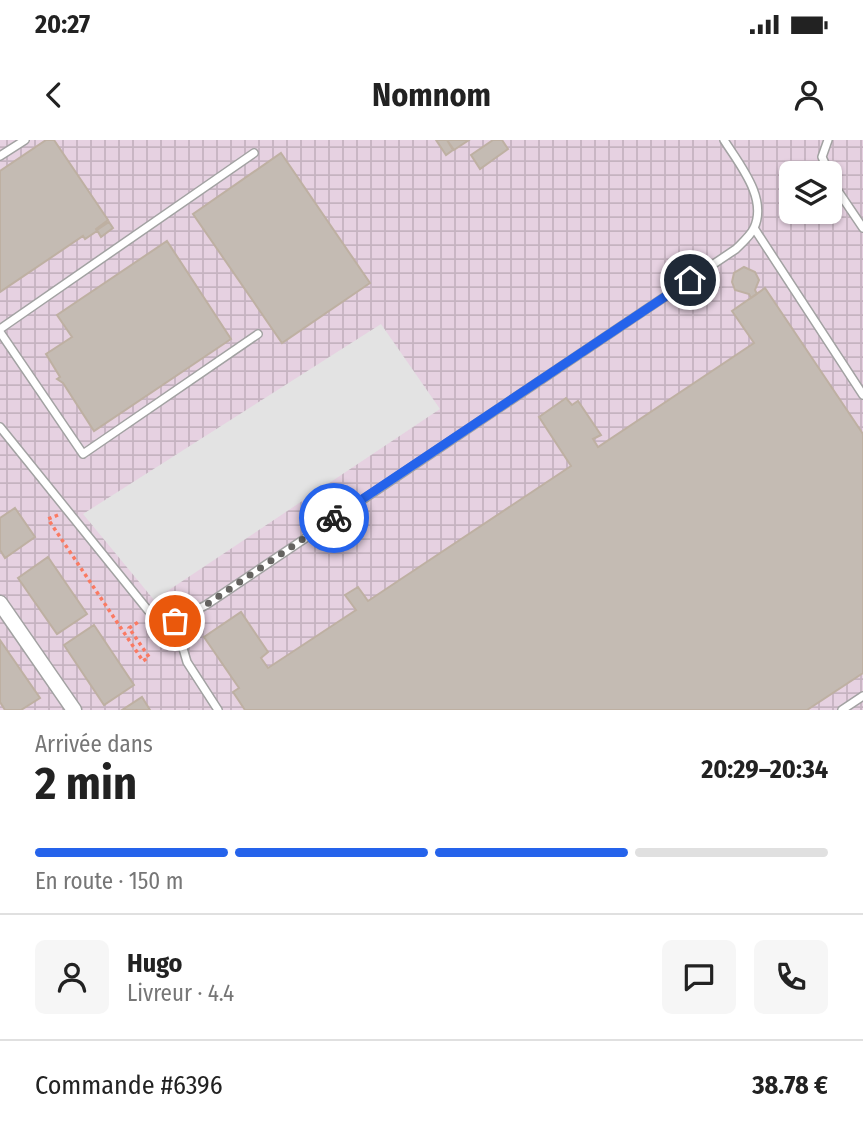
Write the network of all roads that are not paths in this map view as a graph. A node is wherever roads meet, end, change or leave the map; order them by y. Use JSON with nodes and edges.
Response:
{"nodes":[{"id":1,"x":25,"y":140,"type":"edge"},
{"id":2,"x":724,"y":140,"type":"edge"},
{"id":3,"x":828,"y":140,"type":"edge"},
{"id":4,"x":254,"y":153,"type":"dead end"},
{"id":5,"x":0,"y":156,"type":"edge"},
{"id":6,"x":754,"y":228,"type":"junction"},
{"id":7,"x":863,"y":228,"type":"edge"},
{"id":8,"x":0,"y":331,"type":"edge"},
{"id":9,"x":258,"y":334,"type":"dead end"},
{"id":10,"x":863,"y":395,"type":"edge"},
{"id":11,"x":0,"y":427,"type":"edge"},
{"id":12,"x":0,"y":603,"type":"edge"},
{"id":13,"x":175,"y":621,"type":"junction"},
{"id":14,"x":863,"y":696,"type":"edge"},
{"id":15,"x":74,"y":710,"type":"edge"},
{"id":16,"x":218,"y":710,"type":"edge"},
{"id":17,"x":842,"y":710,"type":"edge"}],
"edges":[{"from":1,"to":5,"type":"lane"},
{"from":2,"to":6,"type":"lane"},
{"from":3,"to":7,"type":"lane"},
{"from":4,"to":8,"type":"lane"},
{"from":6,"to":10,"type":"lane"},
{"from":6,"to":13,"type":"lane"},
{"from":8,"to":9,"type":"lane"},
{"from":11,"to":13,"type":"lane"},
{"from":12,"to":15,"type":"street"},
{"from":13,"to":16,"type":"lane"},
{"from":14,"to":17,"type":"lane"}]}
